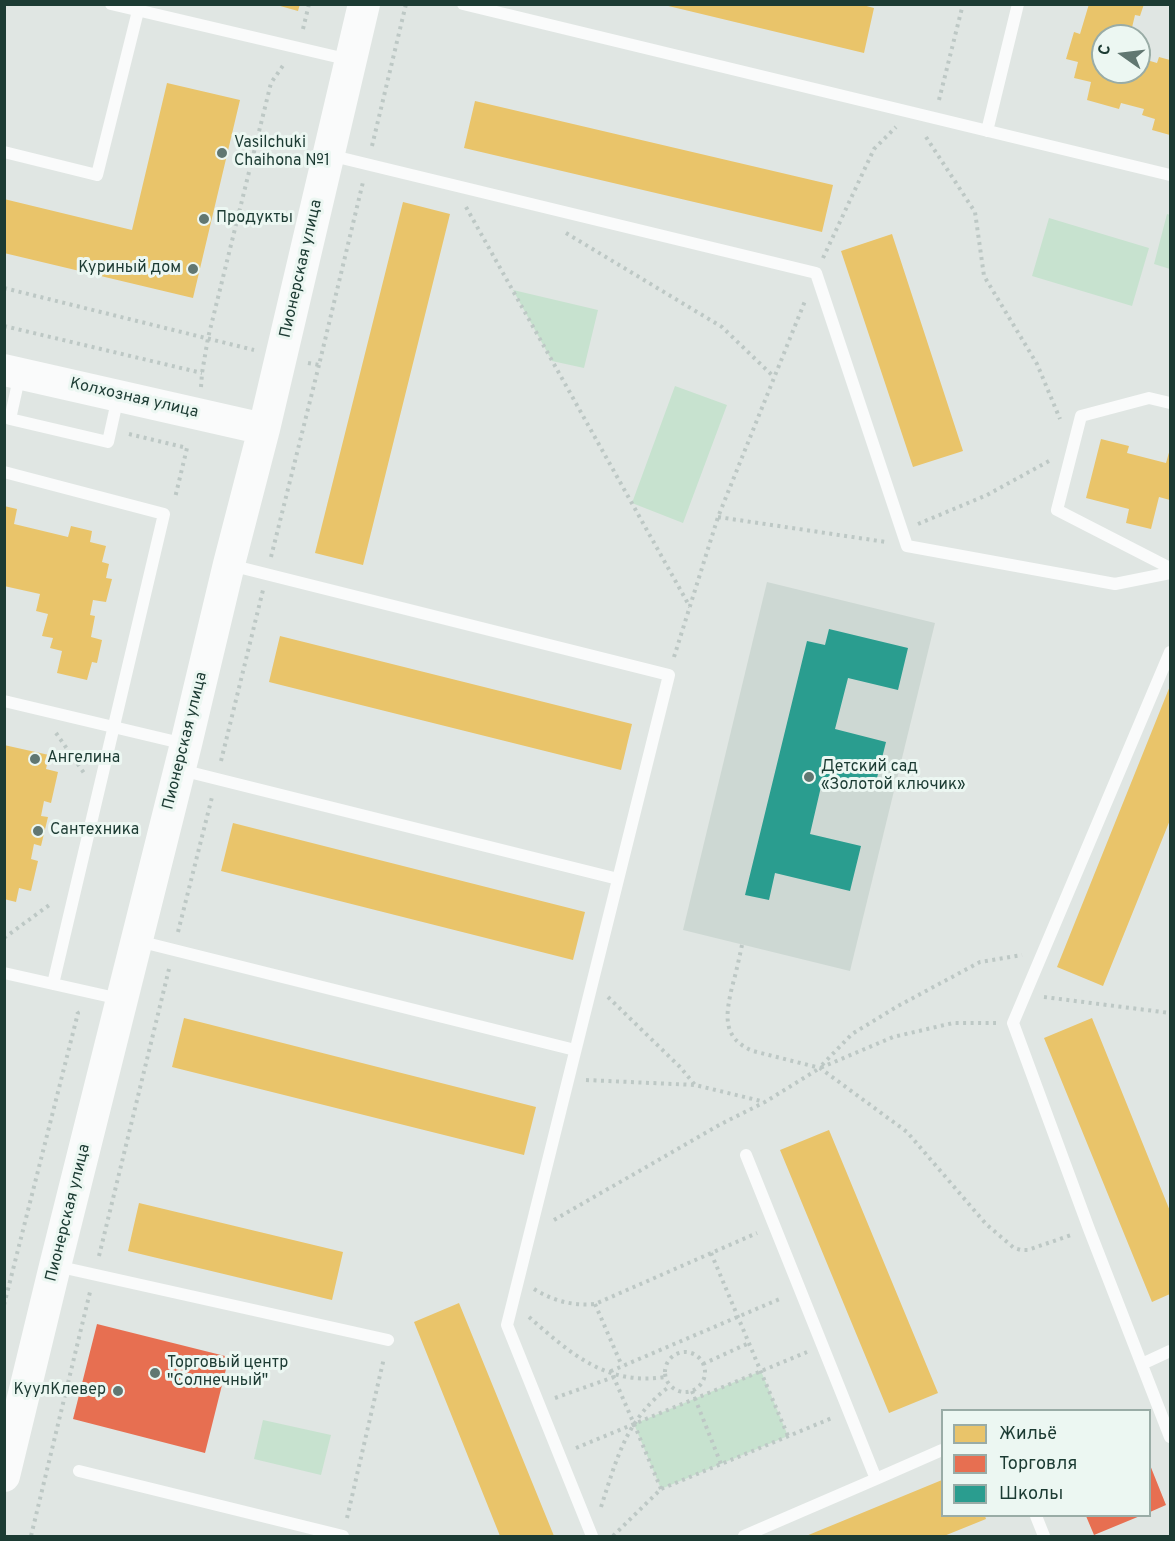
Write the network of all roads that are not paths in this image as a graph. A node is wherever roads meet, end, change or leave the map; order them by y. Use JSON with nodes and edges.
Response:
{"nodes":[{"id":1,"x":111,"y":4,"type":"edge"},
{"id":2,"x":364,"y":4,"type":"edge"},
{"id":3,"x":463,"y":4,"type":"edge"},
{"id":4,"x":1018,"y":4,"type":"edge"},
{"id":5,"x":138,"y":11,"type":"junction"},
{"id":6,"x":351,"y":60,"type":"junction"},
{"id":7,"x":987,"y":131,"type":"junction"},
{"id":8,"x":4,"y":152,"type":"edge"},
{"id":9,"x":329,"y":155,"type":"junction"},
{"id":10,"x":1170,"y":175,"type":"edge"},
{"id":11,"x":12,"y":372,"type":"edge"},
{"id":12,"x":118,"y":396,"type":"junction"},
{"id":13,"x":1170,"y":403,"type":"edge"},
{"id":14,"x":264,"y":429,"type":"junction"},
{"id":15,"x":4,"y":472,"type":"edge"},
{"id":16,"x":229,"y":564,"type":"junction"},
{"id":17,"x":1170,"y":568,"type":"edge"},
{"id":18,"x":1170,"y":573,"type":"edge"},
{"id":19,"x":1170,"y":652,"type":"edge"},
{"id":20,"x":4,"y":701,"type":"edge"},
{"id":21,"x":114,"y":727,"type":"junction"},
{"id":22,"x":183,"y":757,"type":"junction"},
{"id":23,"x":618,"y":879,"type":"junction"},
{"id":24,"x":137,"y":941,"type":"junction"},
{"id":25,"x":4,"y":973,"type":"edge"},
{"id":26,"x":58,"y":985,"type":"junction"},
{"id":27,"x":122,"y":999,"type":"junction"},
{"id":28,"x":575,"y":1050,"type":"junction"},
{"id":29,"x":746,"y":1155,"type":"dead end"},
{"id":30,"x":55,"y":1266,"type":"junction"},
{"id":31,"x":388,"y":1340,"type":"road end"},
{"id":32,"x":1170,"y":1351,"type":"edge"},
{"id":33,"x":1142,"y":1364,"type":"junction"},
{"id":34,"x":1170,"y":1437,"type":"edge"},
{"id":35,"x":941,"y":1450,"type":"edge"},
{"id":36,"x":79,"y":1470,"type":"dead end"},
{"id":37,"x":4,"y":1476,"type":"edge"},
{"id":38,"x":876,"y":1479,"type":"junction"},
{"id":39,"x":1036,"y":1517,"type":"edge"},
{"id":40,"x":343,"y":1536,"type":"edge"},
{"id":41,"x":591,"y":1536,"type":"edge"},
{"id":42,"x":744,"y":1536,"type":"edge"},
{"id":43,"x":1044,"y":1536,"type":"edge"}],
"edges":[{"from":1,"to":5,"type":"lane"},
{"from":2,"to":6,"type":"street","name":"Пионерская улица"},
{"from":3,"to":7,"type":"lane"},
{"from":4,"to":7,"type":"lane"},
{"from":5,"to":6,"type":"lane"},
{"from":5,"to":8,"type":"lane"},
{"from":6,"to":9,"type":"street","name":"Пионерская улица"},
{"from":7,"to":10,"type":"lane"},
{"from":9,"to":14,"type":"street","name":"Пионерская улица"},
{"from":9,"to":18,"type":"lane"},
{"from":11,"to":12,"type":"street","name":"Колхозная улица"},
{"from":11,"to":12,"type":"lane"},
{"from":12,"to":14,"type":"street","name":"Колхозная улица"},
{"from":13,"to":17,"type":"lane"},
{"from":14,"to":16,"type":"street","name":"Пионерская улица"},
{"from":15,"to":21,"type":"lane"},
{"from":16,"to":22,"type":"street","name":"Пионерская улица"},
{"from":16,"to":23,"type":"lane"},
{"from":19,"to":33,"type":"lane"},
{"from":20,"to":21,"type":"lane"},
{"from":21,"to":22,"type":"lane"},
{"from":21,"to":26,"type":"lane"},
{"from":22,"to":23,"type":"lane"},
{"from":22,"to":24,"type":"street","name":"Пионерская улица"},
{"from":23,"to":28,"type":"lane"},
{"from":24,"to":27,"type":"street","name":"Пионерская улица"},
{"from":24,"to":28,"type":"lane"},
{"from":25,"to":26,"type":"lane"},
{"from":26,"to":27,"type":"lane"},
{"from":27,"to":30,"type":"street","name":"Пионерская улица"},
{"from":28,"to":41,"type":"lane"},
{"from":29,"to":38,"type":"lane"},
{"from":30,"to":31,"type":"lane"},
{"from":30,"to":37,"type":"street","name":"Пионерская улица"},
{"from":32,"to":33,"type":"lane"},
{"from":33,"to":34,"type":"lane"},
{"from":35,"to":38,"type":"lane"},
{"from":36,"to":40,"type":"lane"},
{"from":38,"to":42,"type":"lane"},
{"from":39,"to":43,"type":"lane"}]}
